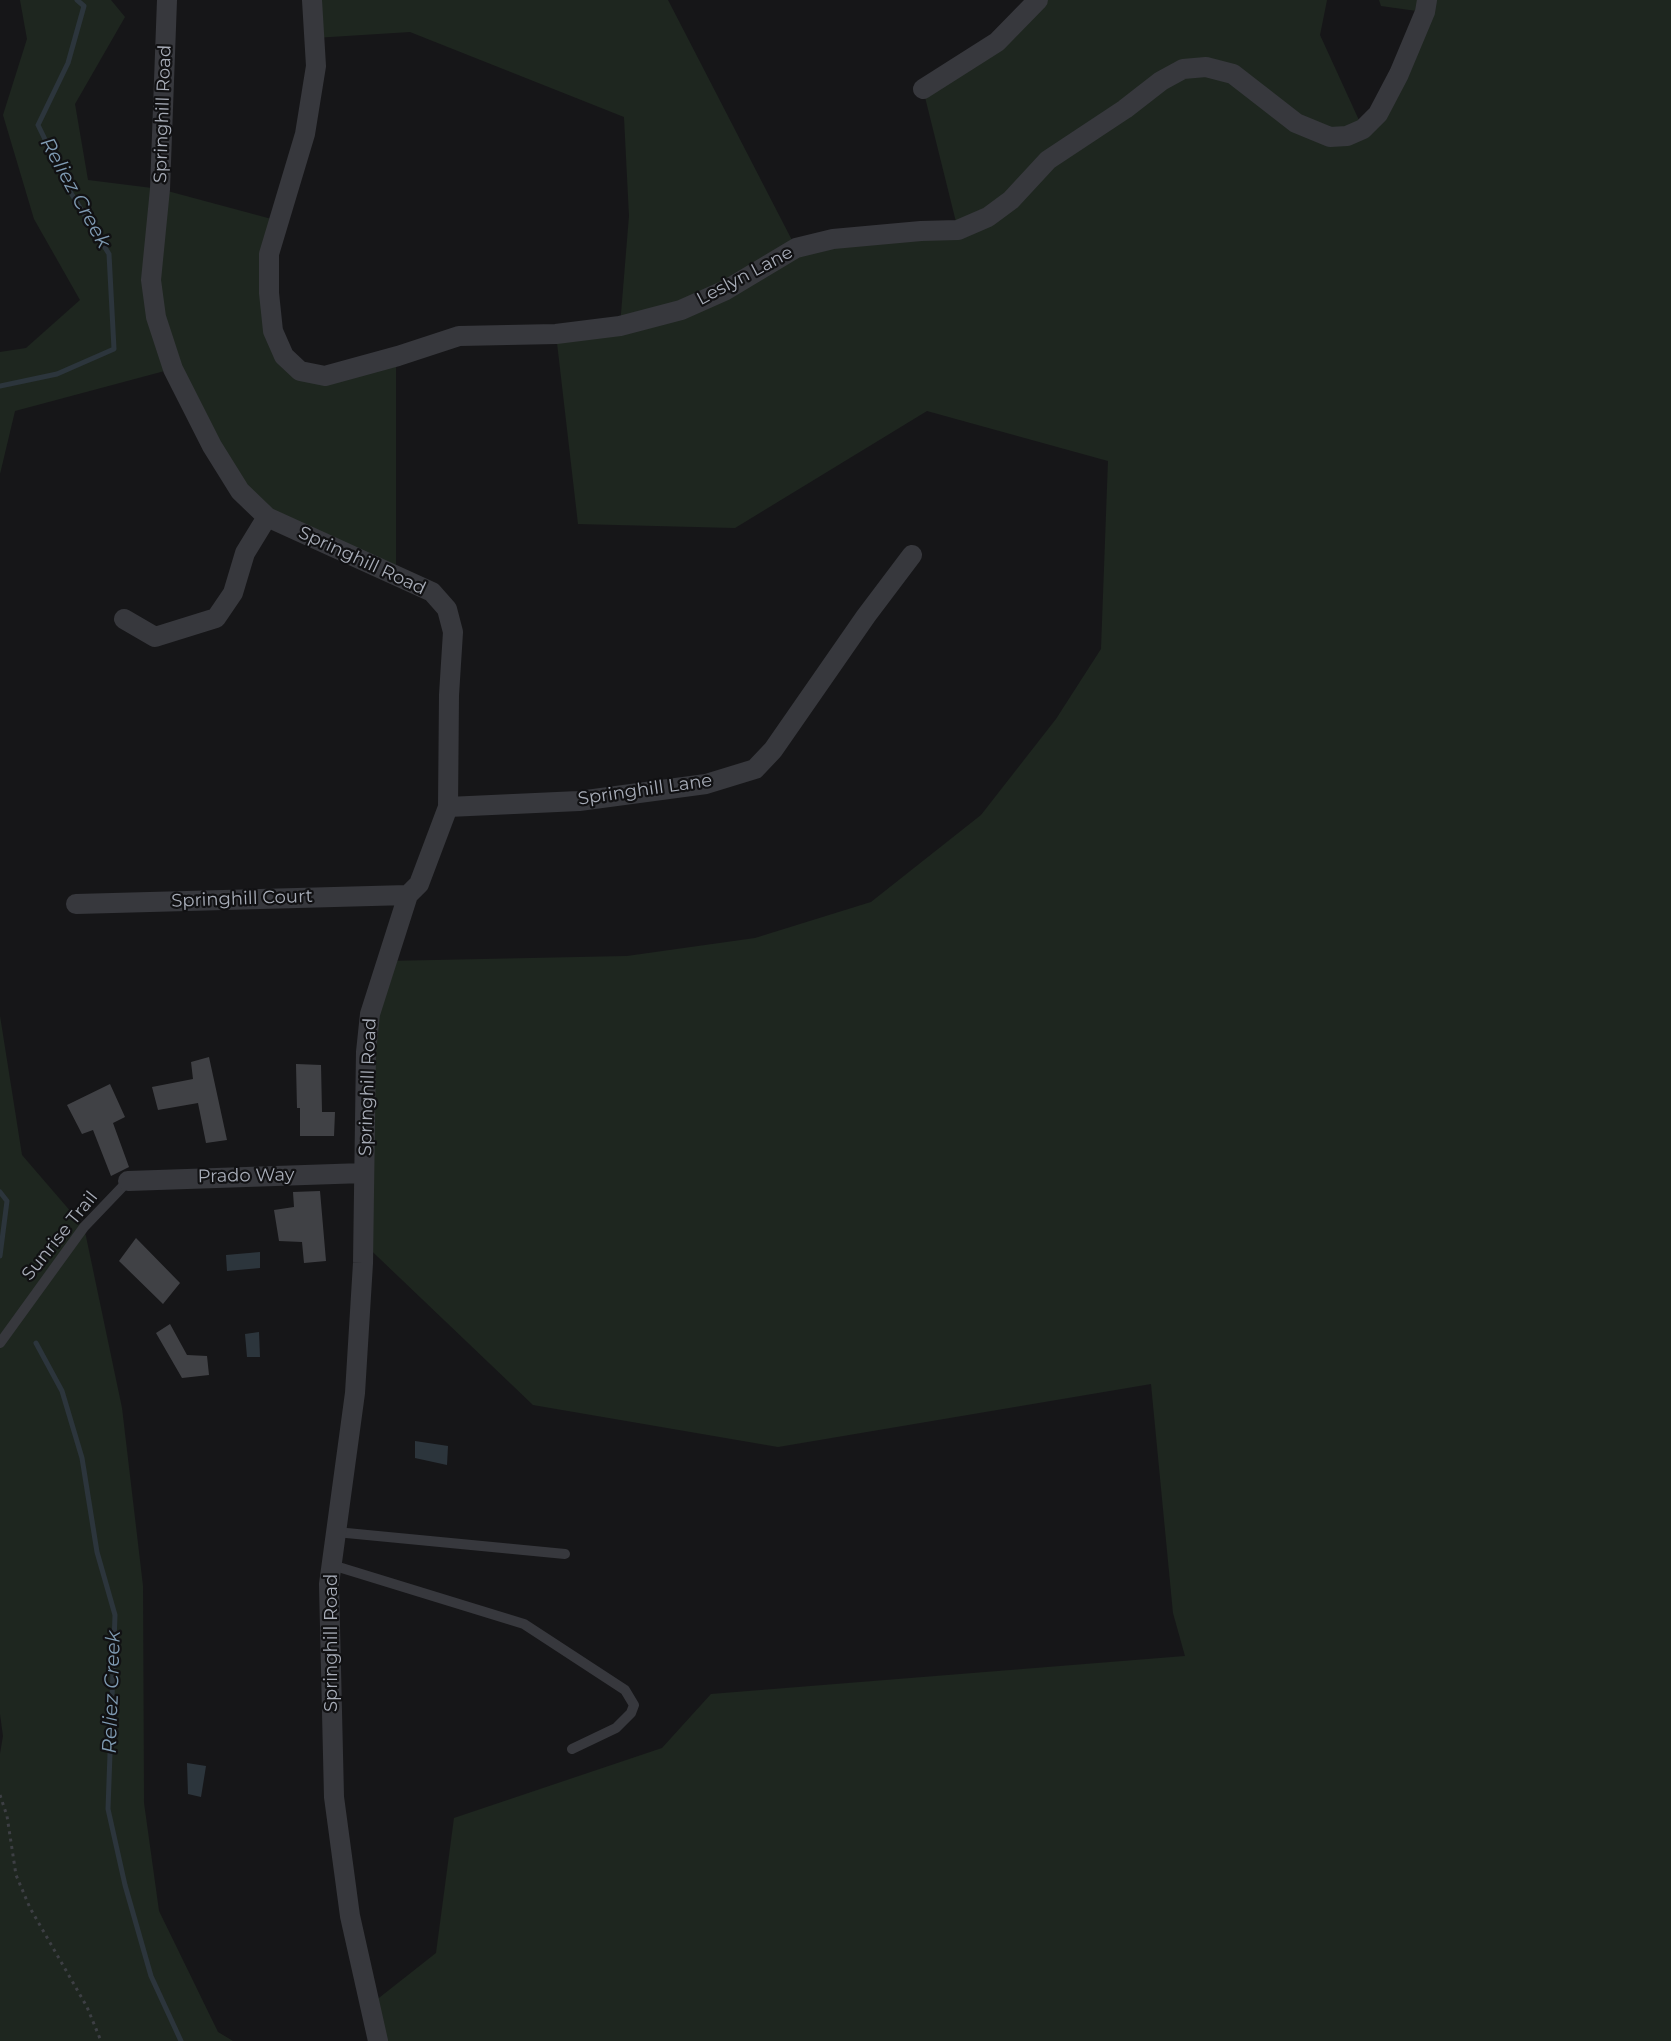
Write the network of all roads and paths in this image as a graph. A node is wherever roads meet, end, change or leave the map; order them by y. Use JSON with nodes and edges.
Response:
{"nodes":[{"id":1,"x":167,"y":0,"type":"edge"},
{"id":2,"x":312,"y":0,"type":"edge"},
{"id":3,"x":1038,"y":0,"type":"edge"},
{"id":4,"x":1427,"y":0,"type":"edge"},
{"id":5,"x":923,"y":88,"type":"dead end"},
{"id":6,"x":267,"y":517,"type":"junction"},
{"id":7,"x":912,"y":555,"type":"dead end"},
{"id":8,"x":124,"y":619,"type":"dead end"},
{"id":9,"x":448,"y":807,"type":"junction"},
{"id":10,"x":408,"y":895,"type":"junction"},
{"id":11,"x":75,"y":904,"type":"dead end"},
{"id":12,"x":364,"y":1173,"type":"junction"},
{"id":13,"x":128,"y":1181,"type":"joint"},
{"id":14,"x":0,"y":1343,"type":"edge"},
{"id":15,"x":336,"y":1532,"type":"junction"},
{"id":16,"x":565,"y":1554,"type":"dead end"},
{"id":17,"x":332,"y":1565,"type":"junction"},
{"id":18,"x":572,"y":1749,"type":"dead end"},
{"id":19,"x":0,"y":1795,"type":"edge"},
{"id":20,"x":101,"y":2041,"type":"edge"},
{"id":21,"x":378,"y":2041,"type":"edge"}],
"edges":[{"from":1,"to":6,"type":"street","name":"Springhill Road"},
{"from":2,"to":4,"type":"street","name":"Leslyn Lane"},
{"from":3,"to":5,"type":"street"},
{"from":6,"to":8,"type":"street"},
{"from":6,"to":9,"type":"street","name":"Springhill Road"},
{"from":7,"to":9,"type":"street","name":"Springhill Lane"},
{"from":9,"to":10,"type":"street","name":"Springhill Road"},
{"from":10,"to":11,"type":"street","name":"Springhill Court"},
{"from":10,"to":12,"type":"street","name":"Springhill Road"},
{"from":12,"to":13,"type":"street","name":"Prado Way"},
{"from":12,"to":15,"type":"street","name":"Springhill Road"},
{"from":13,"to":14,"type":"lane","name":"Sunrise Trail"},
{"from":15,"to":16,"type":"lane"},
{"from":15,"to":17,"type":"street","name":"Springhill Road"},
{"from":17,"to":18,"type":"lane"},
{"from":17,"to":21,"type":"street","name":"Springhill Road"},
{"from":19,"to":20,"type":"path"}]}
